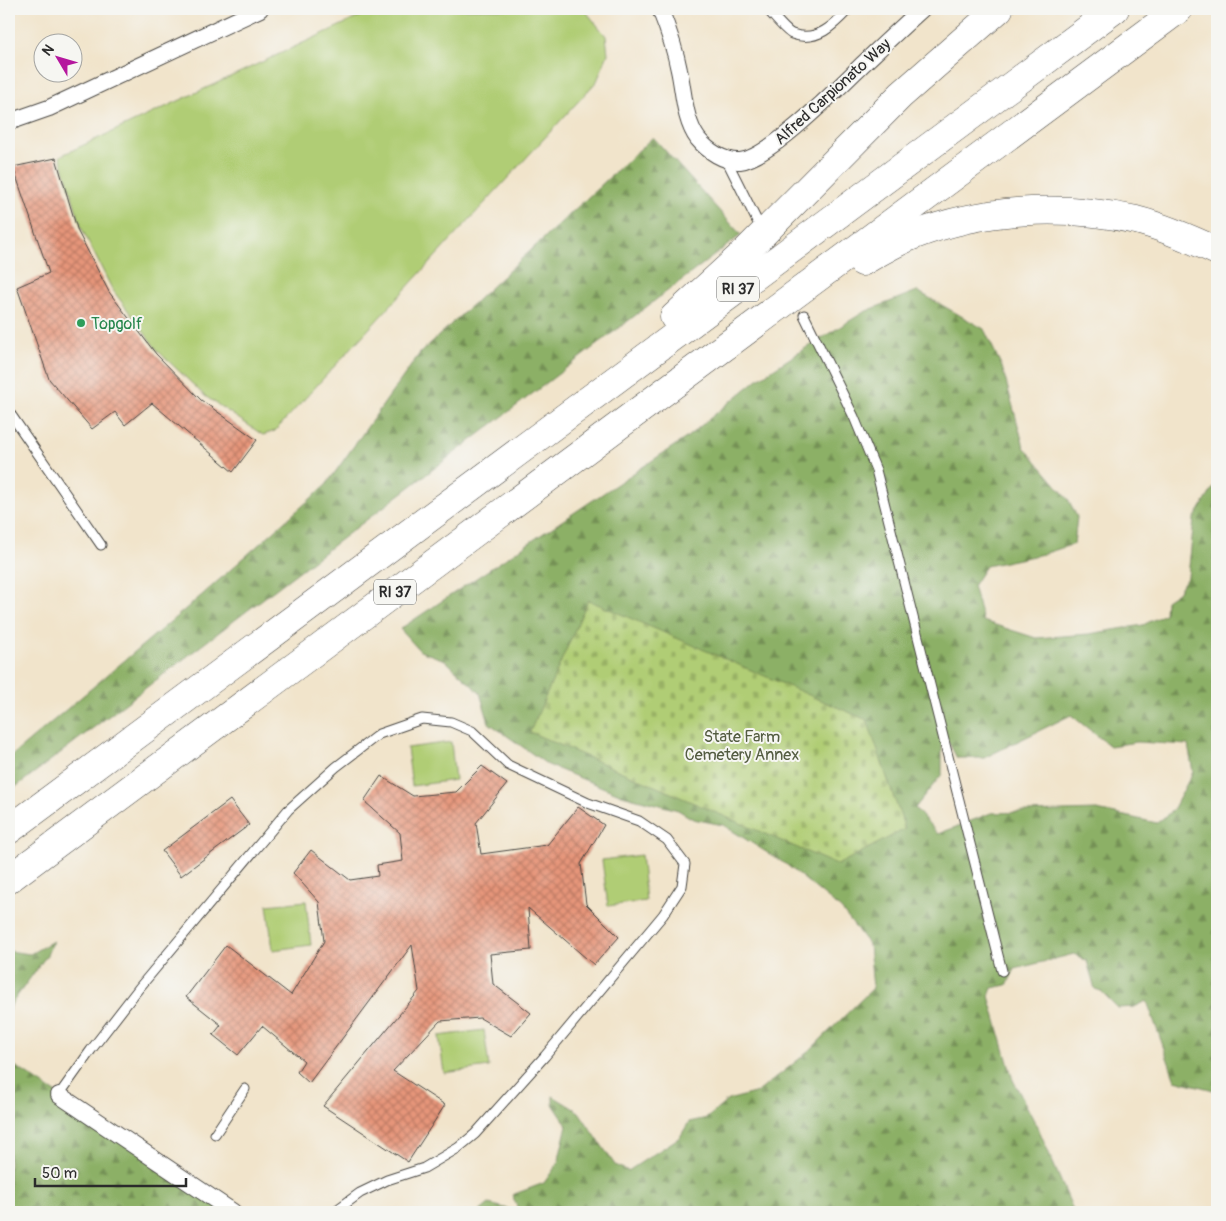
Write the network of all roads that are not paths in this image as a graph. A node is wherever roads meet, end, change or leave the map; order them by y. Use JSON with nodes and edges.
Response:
{"nodes":[{"id":1,"x":260,"y":9,"type":"edge"},
{"id":2,"x":660,"y":9,"type":"edge"},
{"id":3,"x":767,"y":9,"type":"edge"},
{"id":4,"x":849,"y":9,"type":"edge"},
{"id":5,"x":922,"y":9,"type":"edge"},
{"id":6,"x":999,"y":9,"type":"edge"},
{"id":7,"x":1115,"y":9,"type":"edge"},
{"id":8,"x":1180,"y":9,"type":"edge"},
{"id":9,"x":9,"y":122,"type":"edge"},
{"id":10,"x":726,"y":159,"type":"junction"},
{"id":11,"x":757,"y":221,"type":"dead end"},
{"id":12,"x":1217,"y":251,"type":"edge"},
{"id":13,"x":792,"y":310,"type":"junction"},
{"id":14,"x":9,"y":412,"type":"edge"},
{"id":15,"x":524,"y":449,"type":"junction"},
{"id":16,"x":101,"y":546,"type":"dead end"},
{"id":17,"x":9,"y":830,"type":"edge"},
{"id":18,"x":9,"y":879,"type":"edge"},
{"id":19,"x":1002,"y":971,"type":"dead end"},
{"id":20,"x":245,"y":1089,"type":"dead end"},
{"id":21,"x":60,"y":1096,"type":"joint"},
{"id":22,"x":215,"y":1134,"type":"dead end"},
{"id":23,"x":233,"y":1212,"type":"edge"},
{"id":24,"x":334,"y":1212,"type":"edge"}],
"edges":[{"from":1,"to":9,"type":"street"},
{"from":2,"to":10,"type":"street"},
{"from":3,"to":4,"type":"lane"},
{"from":5,"to":10,"type":"street","name":"Alfred Carpionato Way"},
{"from":6,"to":15,"type":"highway"},
{"from":7,"to":15,"type":"highway","number":"RI 37"},
{"from":8,"to":13,"type":"highway","number":"RI 37"},
{"from":10,"to":11,"type":"lane"},
{"from":12,"to":13,"type":"highway"},
{"from":13,"to":18,"type":"highway","number":"RI 37"},
{"from":13,"to":19,"type":"lane"},
{"from":14,"to":16,"type":"lane"},
{"from":15,"to":17,"type":"highway","number":"RI 37"},
{"from":20,"to":22,"type":"lane"},
{"from":21,"to":23,"type":"street"},
{"from":21,"to":24,"type":"lane"}]}
